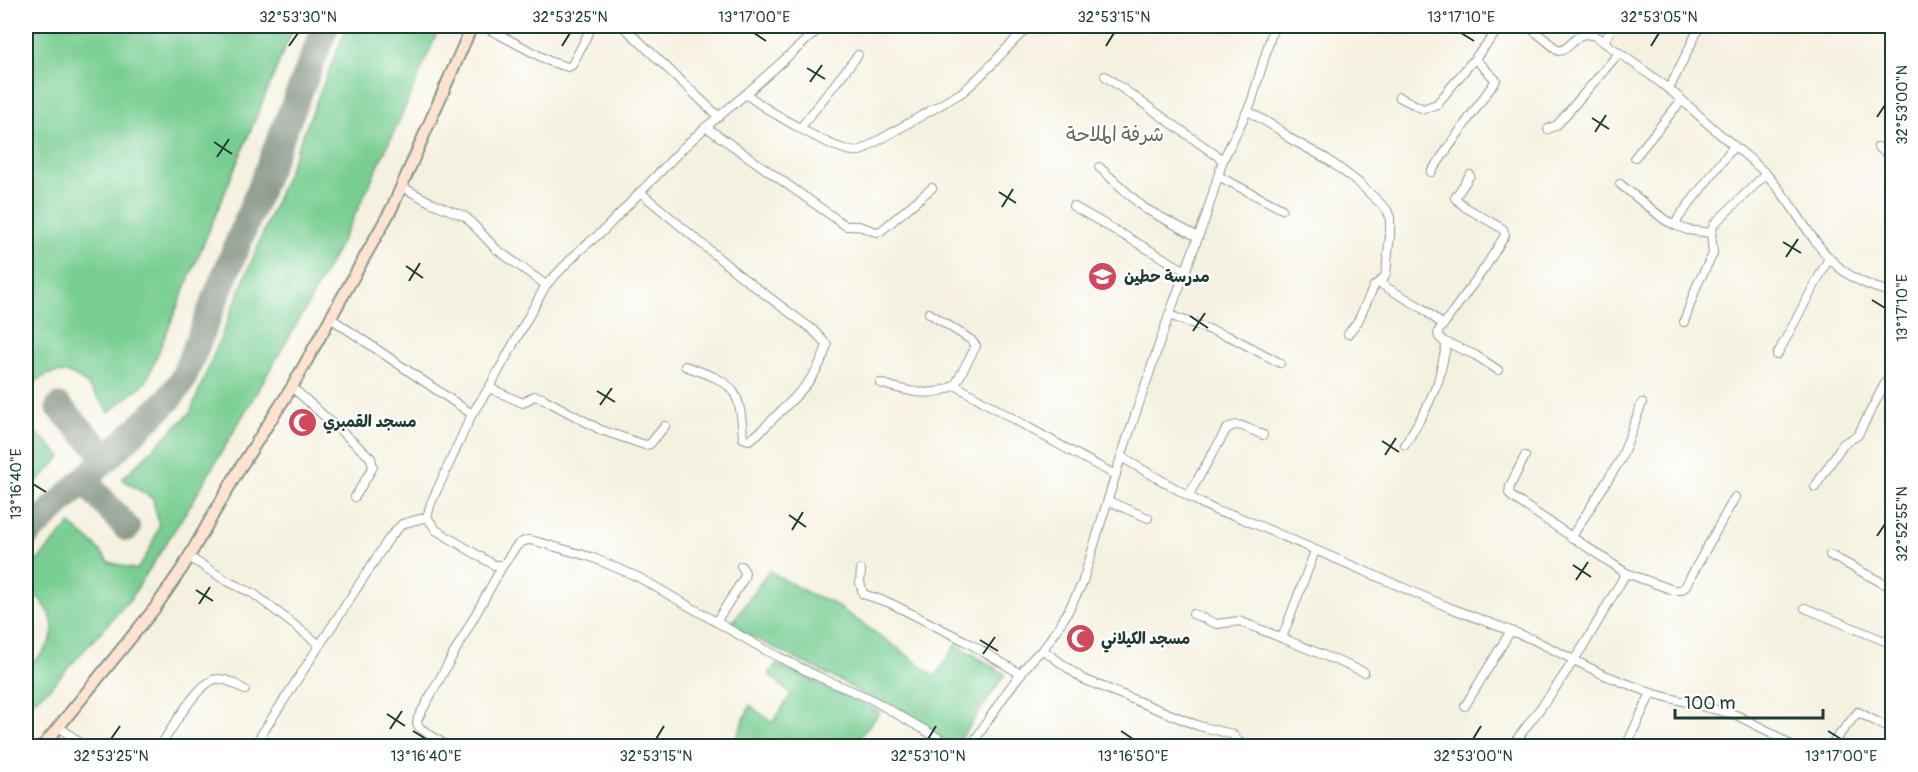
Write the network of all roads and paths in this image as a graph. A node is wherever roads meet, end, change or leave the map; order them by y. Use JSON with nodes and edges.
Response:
{"nodes":[{"id":1,"x":472,"y":26,"type":"edge"},
{"id":2,"x":483,"y":26,"type":"edge"},
{"id":3,"x":592,"y":26,"type":"edge"},
{"id":4,"x":623,"y":26,"type":"edge"},
{"id":5,"x":822,"y":26,"type":"edge"},
{"id":6,"x":1029,"y":26,"type":"edge"},
{"id":7,"x":1274,"y":26,"type":"edge"},
{"id":8,"x":1493,"y":26,"type":"edge"},
{"id":9,"x":1528,"y":26,"type":"edge"},
{"id":10,"x":1613,"y":26,"type":"edge"},
{"id":11,"x":1700,"y":26,"type":"edge"},
{"id":12,"x":1604,"y":42,"type":"junction"},
{"id":13,"x":1619,"y":53,"type":"junction"},
{"id":14,"x":858,"y":55,"type":"dead end"},
{"id":15,"x":1475,"y":59,"type":"junction"},
{"id":16,"x":1105,"y":76,"type":"dead end"},
{"id":17,"x":1669,"y":89,"type":"junction"},
{"id":18,"x":746,"y":94,"type":"junction"},
{"id":19,"x":1400,"y":97,"type":"dead end"},
{"id":20,"x":1681,"y":101,"type":"junction"},
{"id":21,"x":1248,"y":111,"type":"junction"},
{"id":22,"x":719,"y":117,"type":"junction"},
{"id":23,"x":706,"y":127,"type":"junction"},
{"id":24,"x":801,"y":127,"type":"junction"},
{"id":25,"x":1548,"y":129,"type":"dead end"},
{"id":26,"x":1734,"y":146,"type":"junction"},
{"id":27,"x":1878,"y":147,"type":"dead end"},
{"id":28,"x":1635,"y":157,"type":"dead end"},
{"id":29,"x":1893,"y":157,"type":"edge"},
{"id":30,"x":1223,"y":160,"type":"junction"},
{"id":31,"x":1099,"y":167,"type":"dead end"},
{"id":32,"x":1431,"y":172,"type":"dead end"},
{"id":33,"x":1766,"y":174,"type":"junction"},
{"id":34,"x":1470,"y":175,"type":"dead end"},
{"id":35,"x":1218,"y":176,"type":"junction"},
{"id":36,"x":1620,"y":184,"type":"dead end"},
{"id":37,"x":402,"y":187,"type":"junction"},
{"id":38,"x":932,"y":188,"type":"dead end"},
{"id":39,"x":640,"y":192,"type":"junction"},
{"id":40,"x":1073,"y":206,"type":"dead end"},
{"id":41,"x":1282,"y":209,"type":"dead end"},
{"id":42,"x":1675,"y":225,"type":"junction"},
{"id":43,"x":1711,"y":233,"type":"junction"},
{"id":44,"x":1198,"y":237,"type":"junction"},
{"id":45,"x":1828,"y":258,"type":"junction"},
{"id":46,"x":1184,"y":270,"type":"junction"},
{"id":47,"x":1379,"y":283,"type":"junction"},
{"id":48,"x":546,"y":285,"type":"junction"},
{"id":49,"x":1893,"y":292,"type":"edge"},
{"id":50,"x":929,"y":313,"type":"dead end"},
{"id":51,"x":1169,"y":315,"type":"junction"},
{"id":52,"x":332,"y":319,"type":"junction"},
{"id":53,"x":1684,"y":322,"type":"dead end"},
{"id":54,"x":1443,"y":325,"type":"junction"},
{"id":55,"x":1348,"y":334,"type":"dead end"},
{"id":56,"x":1447,"y":343,"type":"junction"},
{"id":57,"x":1777,"y":356,"type":"dead end"},
{"id":58,"x":1280,"y":363,"type":"dead end"},
{"id":59,"x":685,"y":366,"type":"dead end"},
{"id":60,"x":1498,"y":370,"type":"dead end"},
{"id":61,"x":1893,"y":370,"type":"edge"},
{"id":62,"x":880,"y":383,"type":"dead end"},
{"id":63,"x":955,"y":385,"type":"junction"},
{"id":64,"x":292,"y":387,"type":"junction"},
{"id":65,"x":489,"y":388,"type":"junction"},
{"id":66,"x":1642,"y":403,"type":"dead end"},
{"id":67,"x":472,"y":414,"type":"junction"},
{"id":68,"x":664,"y":426,"type":"dead end"},
{"id":69,"x":1263,"y":435,"type":"dead end"},
{"id":70,"x":1405,"y":445,"type":"dead end"},
{"id":71,"x":1525,"y":456,"type":"dead end"},
{"id":72,"x":1121,"y":457,"type":"junction"},
{"id":73,"x":1116,"y":475,"type":"junction"},
{"id":74,"x":1815,"y":487,"type":"dead end"},
{"id":75,"x":1188,"y":496,"type":"junction"},
{"id":76,"x":1735,"y":496,"type":"dead end"},
{"id":77,"x":355,"y":497,"type":"dead end"},
{"id":78,"x":1108,"y":501,"type":"junction"},
{"id":79,"x":427,"y":517,"type":"junction"},
{"id":80,"x":1148,"y":518,"type":"dead end"},
{"id":81,"x":1571,"y":538,"type":"junction"},
{"id":82,"x":1316,"y":551,"type":"junction"},
{"id":83,"x":1830,"y":555,"type":"dead end"},
{"id":84,"x":189,"y":557,"type":"junction"},
{"id":85,"x":503,"y":565,"type":"junction"},
{"id":86,"x":741,"y":566,"type":"dead end"},
{"id":87,"x":861,"y":570,"type":"dead end"},
{"id":88,"x":1626,"y":573,"type":"junction"},
{"id":89,"x":1893,"y":588,"type":"edge"},
{"id":90,"x":1805,"y":608,"type":"dead end"},
{"id":91,"x":1193,"y":614,"type":"dead end"},
{"id":92,"x":716,"y":622,"type":"junction"},
{"id":93,"x":1510,"y":632,"type":"junction"},
{"id":94,"x":1282,"y":638,"type":"junction"},
{"id":95,"x":1893,"y":644,"type":"edge"},
{"id":96,"x":320,"y":645,"type":"junction"},
{"id":97,"x":1043,"y":650,"type":"junction"},
{"id":98,"x":1893,"y":656,"type":"edge"},
{"id":99,"x":1573,"y":661,"type":"junction"},
{"id":100,"x":1893,"y":665,"type":"edge"},
{"id":101,"x":1364,"y":672,"type":"dead end"},
{"id":102,"x":1021,"y":674,"type":"junction"},
{"id":103,"x":245,"y":690,"type":"dead end"},
{"id":104,"x":1651,"y":693,"type":"junction"},
{"id":105,"x":1465,"y":706,"type":"dead end"},
{"id":106,"x":58,"y":726,"type":"junction"},
{"id":107,"x":1893,"y":730,"type":"edge"},
{"id":108,"x":43,"y":747,"type":"edge"},
{"id":109,"x":84,"y":747,"type":"edge"},
{"id":110,"x":160,"y":747,"type":"edge"},
{"id":111,"x":254,"y":747,"type":"edge"},
{"id":112,"x":447,"y":747,"type":"edge"},
{"id":113,"x":952,"y":747,"type":"edge"},
{"id":114,"x":971,"y":747,"type":"edge"},
{"id":115,"x":1243,"y":747,"type":"edge"},
{"id":116,"x":1512,"y":747,"type":"edge"},
{"id":117,"x":1626,"y":747,"type":"edge"},
{"id":118,"x":1791,"y":747,"type":"edge"},
{"id":119,"x":1830,"y":747,"type":"edge"}],
"edges":[{"from":1,"to":37,"type":"main road"},
{"from":2,"to":3,"type":"street"},
{"from":4,"to":22,"type":"street"},
{"from":5,"to":18,"type":"street"},
{"from":6,"to":24,"type":"street"},
{"from":7,"to":21,"type":"street"},
{"from":8,"to":15,"type":"street"},
{"from":9,"to":12,"type":"street"},
{"from":10,"to":12,"type":"street"},
{"from":11,"to":17,"type":"street"},
{"from":12,"to":13,"type":"street"},
{"from":13,"to":17,"type":"street"},
{"from":13,"to":25,"type":"street"},
{"from":14,"to":24,"type":"street"},
{"from":15,"to":19,"type":"street"},
{"from":15,"to":32,"type":"street"},
{"from":16,"to":30,"type":"street"},
{"from":17,"to":20,"type":"street"},
{"from":18,"to":22,"type":"street"},
{"from":18,"to":24,"type":"street"},
{"from":20,"to":26,"type":"street"},
{"from":20,"to":28,"type":"street"},
{"from":21,"to":30,"type":"street"},
{"from":21,"to":47,"type":"street"},
{"from":22,"to":23,"type":"street"},
{"from":23,"to":38,"type":"street"},
{"from":23,"to":39,"type":"street"},
{"from":26,"to":33,"type":"street"},
{"from":26,"to":42,"type":"street"},
{"from":27,"to":29,"type":"street"},
{"from":30,"to":35,"type":"street"},
{"from":31,"to":44,"type":"street"},
{"from":33,"to":43,"type":"street"},
{"from":33,"to":45,"type":"street"},
{"from":34,"to":54,"type":"street"},
{"from":35,"to":41,"type":"street"},
{"from":35,"to":44,"type":"street"},
{"from":36,"to":42,"type":"street"},
{"from":37,"to":48,"type":"street"},
{"from":37,"to":52,"type":"main road"},
{"from":39,"to":48,"type":"street"},
{"from":39,"to":59,"type":"street"},
{"from":40,"to":46,"type":"street"},
{"from":42,"to":43,"type":"street"},
{"from":43,"to":53,"type":"street"},
{"from":44,"to":46,"type":"street"},
{"from":45,"to":49,"type":"street"},
{"from":45,"to":57,"type":"street"},
{"from":46,"to":51,"type":"street"},
{"from":47,"to":54,"type":"street"},
{"from":47,"to":55,"type":"street"},
{"from":48,"to":65,"type":"street"},
{"from":50,"to":63,"type":"street"},
{"from":51,"to":58,"type":"street"},
{"from":51,"to":72,"type":"street"},
{"from":52,"to":64,"type":"main road"},
{"from":52,"to":67,"type":"street"},
{"from":54,"to":56,"type":"street"},
{"from":56,"to":60,"type":"street"},
{"from":56,"to":70,"type":"street"},
{"from":61,"to":74,"type":"street"},
{"from":62,"to":63,"type":"street"},
{"from":63,"to":73,"type":"street"},
{"from":64,"to":77,"type":"street"},
{"from":64,"to":84,"type":"main road"},
{"from":65,"to":67,"type":"street"},
{"from":65,"to":68,"type":"street"},
{"from":66,"to":81,"type":"street"},
{"from":67,"to":79,"type":"street"},
{"from":69,"to":75,"type":"street"},
{"from":71,"to":81,"type":"street"},
{"from":72,"to":73,"type":"street"},
{"from":72,"to":75,"type":"street"},
{"from":73,"to":78,"type":"street"},
{"from":75,"to":82,"type":"street"},
{"from":76,"to":88,"type":"street"},
{"from":78,"to":80,"type":"street"},
{"from":78,"to":97,"type":"street"},
{"from":79,"to":85,"type":"street"},
{"from":79,"to":96,"type":"street"},
{"from":81,"to":88,"type":"street"},
{"from":82,"to":93,"type":"street"},
{"from":82,"to":94,"type":"street"},
{"from":83,"to":89,"type":"street"},
{"from":84,"to":96,"type":"street"},
{"from":84,"to":106,"type":"main road"},
{"from":85,"to":92,"type":"street"},
{"from":85,"to":112,"type":"street"},
{"from":86,"to":92,"type":"street"},
{"from":87,"to":102,"type":"street"},
{"from":88,"to":99,"type":"street"},
{"from":90,"to":95,"type":"street"},
{"from":91,"to":94,"type":"street"},
{"from":92,"to":113,"type":"street"},
{"from":93,"to":99,"type":"street"},
{"from":93,"to":105,"type":"street"},
{"from":94,"to":101,"type":"street"},
{"from":96,"to":111,"type":"street"},
{"from":97,"to":102,"type":"street"},
{"from":97,"to":115,"type":"street"},
{"from":98,"to":100,"type":"street"},
{"from":99,"to":104,"type":"street"},
{"from":99,"to":116,"type":"street"},
{"from":102,"to":114,"type":"street"},
{"from":103,"to":110,"type":"street"},
{"from":104,"to":117,"type":"street"},
{"from":104,"to":118,"type":"street"},
{"from":106,"to":108,"type":"main road"},
{"from":106,"to":109,"type":"street"},
{"from":107,"to":119,"type":"street"}]}
